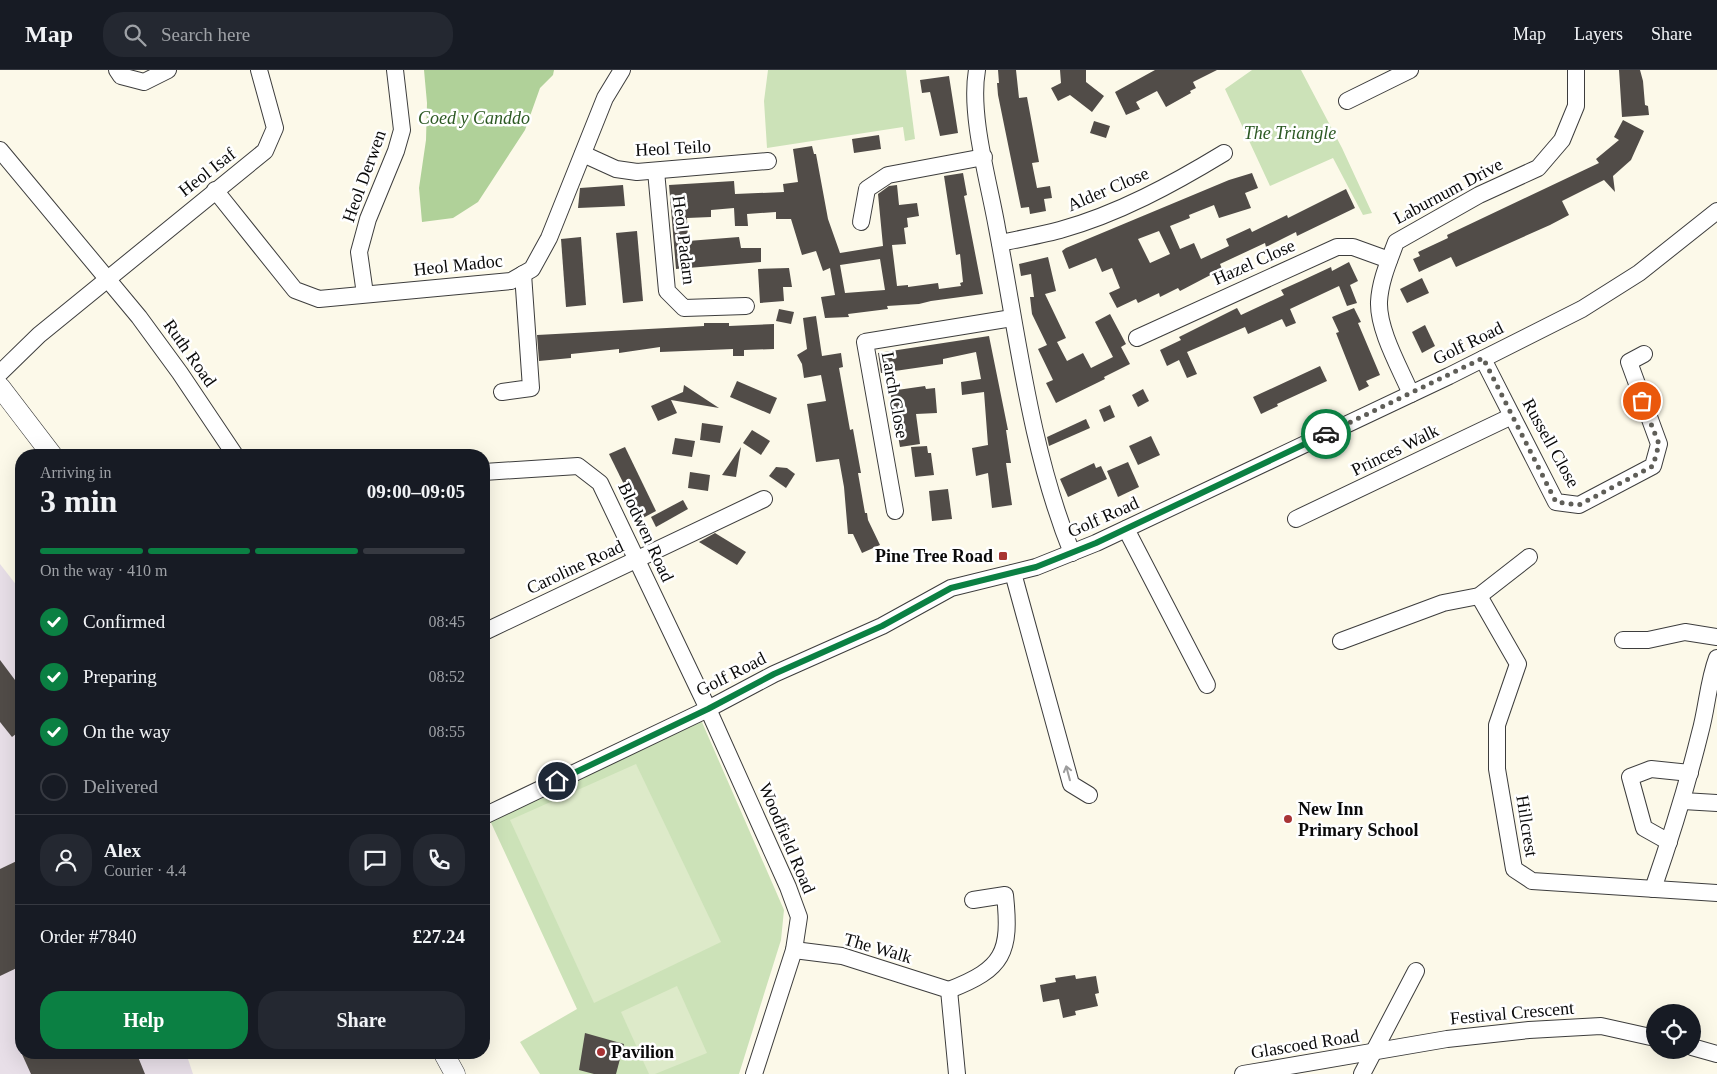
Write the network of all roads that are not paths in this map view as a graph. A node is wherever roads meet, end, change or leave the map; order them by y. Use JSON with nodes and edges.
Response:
{"nodes":[{"id":1,"x":117,"y":70,"type":"edge"},
{"id":2,"x":168,"y":70,"type":"edge"},
{"id":3,"x":259,"y":70,"type":"edge"},
{"id":4,"x":395,"y":70,"type":"edge"},
{"id":5,"x":622,"y":70,"type":"edge"},
{"id":6,"x":977,"y":70,"type":"edge"},
{"id":7,"x":1410,"y":70,"type":"edge"},
{"id":8,"x":1576,"y":70,"type":"edge"},
{"id":9,"x":1347,"y":101,"type":"dead end"},
{"id":10,"x":0,"y":150,"type":"edge"},
{"id":11,"x":1224,"y":153,"type":"dead end"},
{"id":12,"x":582,"y":154,"type":"junction"},
{"id":13,"x":984,"y":157,"type":"junction"},
{"id":14,"x":768,"y":162,"type":"dead end"},
{"id":15,"x":656,"y":170,"type":"junction"},
{"id":16,"x":215,"y":190,"type":"junction"},
{"id":17,"x":1717,"y":211,"type":"edge"},
{"id":18,"x":861,"y":222,"type":"dead end"},
{"id":19,"x":1000,"y":243,"type":"junction"},
{"id":20,"x":1389,"y":260,"type":"junction"},
{"id":21,"x":523,"y":274,"type":"junction"},
{"id":22,"x":107,"y":278,"type":"junction"},
{"id":23,"x":365,"y":294,"type":"junction"},
{"id":24,"x":746,"y":306,"type":"dead end"},
{"id":25,"x":1012,"y":318,"type":"junction"},
{"id":26,"x":1137,"y":338,"type":"dead end"},
{"id":27,"x":1644,"y":354,"type":"dead end"},
{"id":28,"x":1483,"y":358,"type":"junction"},
{"id":29,"x":0,"y":373,"type":"edge"},
{"id":30,"x":0,"y":387,"type":"edge"},
{"id":31,"x":502,"y":392,"type":"dead end"},
{"id":32,"x":1411,"y":394,"type":"junction"},
{"id":33,"x":1512,"y":416,"type":"junction"},
{"id":34,"x":47,"y":449,"type":"edge"},
{"id":35,"x":231,"y":449,"type":"edge"},
{"id":36,"x":490,"y":472,"type":"edge"},
{"id":37,"x":764,"y":499,"type":"dead end"},
{"id":38,"x":895,"y":511,"type":"dead end"},
{"id":39,"x":1296,"y":519,"type":"dead end"},
{"id":40,"x":1126,"y":529,"type":"junction"},
{"id":41,"x":1072,"y":553,"type":"junction"},
{"id":42,"x":1529,"y":556,"type":"dead end"},
{"id":43,"x":636,"y":560,"type":"junction"},
{"id":44,"x":1014,"y":573,"type":"junction"},
{"id":45,"x":1479,"y":596,"type":"junction"},
{"id":46,"x":490,"y":629,"type":"edge"},
{"id":47,"x":1717,"y":637,"type":"edge"},
{"id":48,"x":1623,"y":640,"type":"dead end"},
{"id":49,"x":1341,"y":641,"type":"dead end"},
{"id":50,"x":1717,"y":660,"type":"edge"},
{"id":51,"x":1207,"y":685,"type":"dead end"},
{"id":52,"x":708,"y":709,"type":"junction"},
{"id":53,"x":1690,"y":773,"type":"junction"},
{"id":54,"x":1089,"y":795,"type":"dead end"},
{"id":55,"x":1683,"y":800,"type":"junction"},
{"id":56,"x":1717,"y":803,"type":"edge"},
{"id":57,"x":490,"y":813,"type":"edge"},
{"id":58,"x":1669,"y":842,"type":"junction"},
{"id":59,"x":1653,"y":888,"type":"junction"},
{"id":60,"x":1717,"y":893,"type":"edge"},
{"id":61,"x":973,"y":900,"type":"dead end"},
{"id":62,"x":794,"y":950,"type":"junction"},
{"id":63,"x":1416,"y":971,"type":"dead end"},
{"id":64,"x":949,"y":990,"type":"junction"},
{"id":65,"x":1646,"y":1036,"type":"edge"},
{"id":66,"x":1701,"y":1050,"type":"edge"},
{"id":67,"x":1373,"y":1053,"type":"junction"},
{"id":68,"x":1717,"y":1054,"type":"edge"},
{"id":69,"x":447,"y":1059,"type":"edge"},
{"id":70,"x":455,"y":1074,"type":"edge"},
{"id":71,"x":754,"y":1074,"type":"edge"},
{"id":72,"x":957,"y":1074,"type":"edge"},
{"id":73,"x":1243,"y":1074,"type":"edge"},
{"id":74,"x":1362,"y":1074,"type":"edge"}],
"edges":[{"from":1,"to":2,"type":"street"},
{"from":3,"to":16,"type":"street","name":"Heol Isaf"},
{"from":4,"to":23,"type":"street","name":"Heol Derwen"},
{"from":5,"to":12,"type":"street","name":"Heol Madoc"},
{"from":6,"to":13,"type":"street"},
{"from":7,"to":9,"type":"street"},
{"from":8,"to":20,"type":"street","name":"Laburnum Drive"},
{"from":10,"to":22,"type":"street","name":"Ruth Road"},
{"from":11,"to":19,"type":"street","name":"Alder Close"},
{"from":12,"to":15,"type":"street","name":"Heol Teilo"},
{"from":12,"to":21,"type":"street","name":"Heol Madoc"},
{"from":13,"to":18,"type":"street"},
{"from":13,"to":19,"type":"street"},
{"from":14,"to":15,"type":"street","name":"Heol Teilo"},
{"from":15,"to":24,"type":"street","name":"Heol Padarn"},
{"from":16,"to":22,"type":"street","name":"Heol Isaf"},
{"from":16,"to":23,"type":"street","name":"Heol Madoc"},
{"from":17,"to":28,"type":"street","name":"Golf Road"},
{"from":19,"to":25,"type":"street"},
{"from":20,"to":26,"type":"street","name":"Hazel Close"},
{"from":20,"to":32,"type":"street","name":"Laburnum Drive"},
{"from":21,"to":23,"type":"street","name":"Heol Madoc"},
{"from":21,"to":31,"type":"street"},
{"from":22,"to":29,"type":"street"},
{"from":22,"to":35,"type":"street","name":"Ruth Road"},
{"from":25,"to":38,"type":"street","name":"Larch Close"},
{"from":25,"to":41,"type":"street"},
{"from":27,"to":33,"type":"street","name":"Russell Close"},
{"from":28,"to":32,"type":"street","name":"Golf Road"},
{"from":28,"to":33,"type":"street","name":"Russell Close"},
{"from":30,"to":34,"type":"street"},
{"from":32,"to":40,"type":"street","name":"Golf Road"},
{"from":33,"to":39,"type":"street","name":"Princes Walk"},
{"from":36,"to":43,"type":"street","name":"Blodwen Road"},
{"from":37,"to":43,"type":"street","name":"Caroline Road"},
{"from":40,"to":41,"type":"street","name":"Golf Road"},
{"from":40,"to":51,"type":"street"},
{"from":41,"to":44,"type":"street","name":"Golf Road"},
{"from":42,"to":45,"type":"street"},
{"from":43,"to":46,"type":"street","name":"Caroline Road"},
{"from":43,"to":52,"type":"street","name":"Blodwen Road"},
{"from":44,"to":52,"type":"street","name":"Golf Road"},
{"from":54,"to":44,"type":"street","one_way":true},
{"from":45,"to":49,"type":"street"},
{"from":45,"to":59,"type":"street","name":"Hillcrest"},
{"from":47,"to":48,"type":"street"},
{"from":50,"to":53,"type":"street"},
{"from":52,"to":57,"type":"street","name":"Golf Road"},
{"from":52,"to":62,"type":"street","name":"Woodfield Road"},
{"from":53,"to":55,"type":"street"},
{"from":53,"to":58,"type":"street"},
{"from":55,"to":56,"type":"street"},
{"from":55,"to":58,"type":"street"},
{"from":58,"to":59,"type":"street"},
{"from":59,"to":60,"type":"street","name":"Hillcrest"},
{"from":61,"to":64,"type":"street"},
{"from":62,"to":64,"type":"street","name":"The Walk"},
{"from":62,"to":71,"type":"street","name":"Woodfield Road"},
{"from":63,"to":67,"type":"street"},
{"from":64,"to":72,"type":"street"},
{"from":65,"to":67,"type":"street","name":"Festival Crescent"},
{"from":66,"to":68,"type":"street"},
{"from":67,"to":73,"type":"street","name":"Glascoed Road"},
{"from":67,"to":74,"type":"street"},
{"from":69,"to":70,"type":"street"}]}
